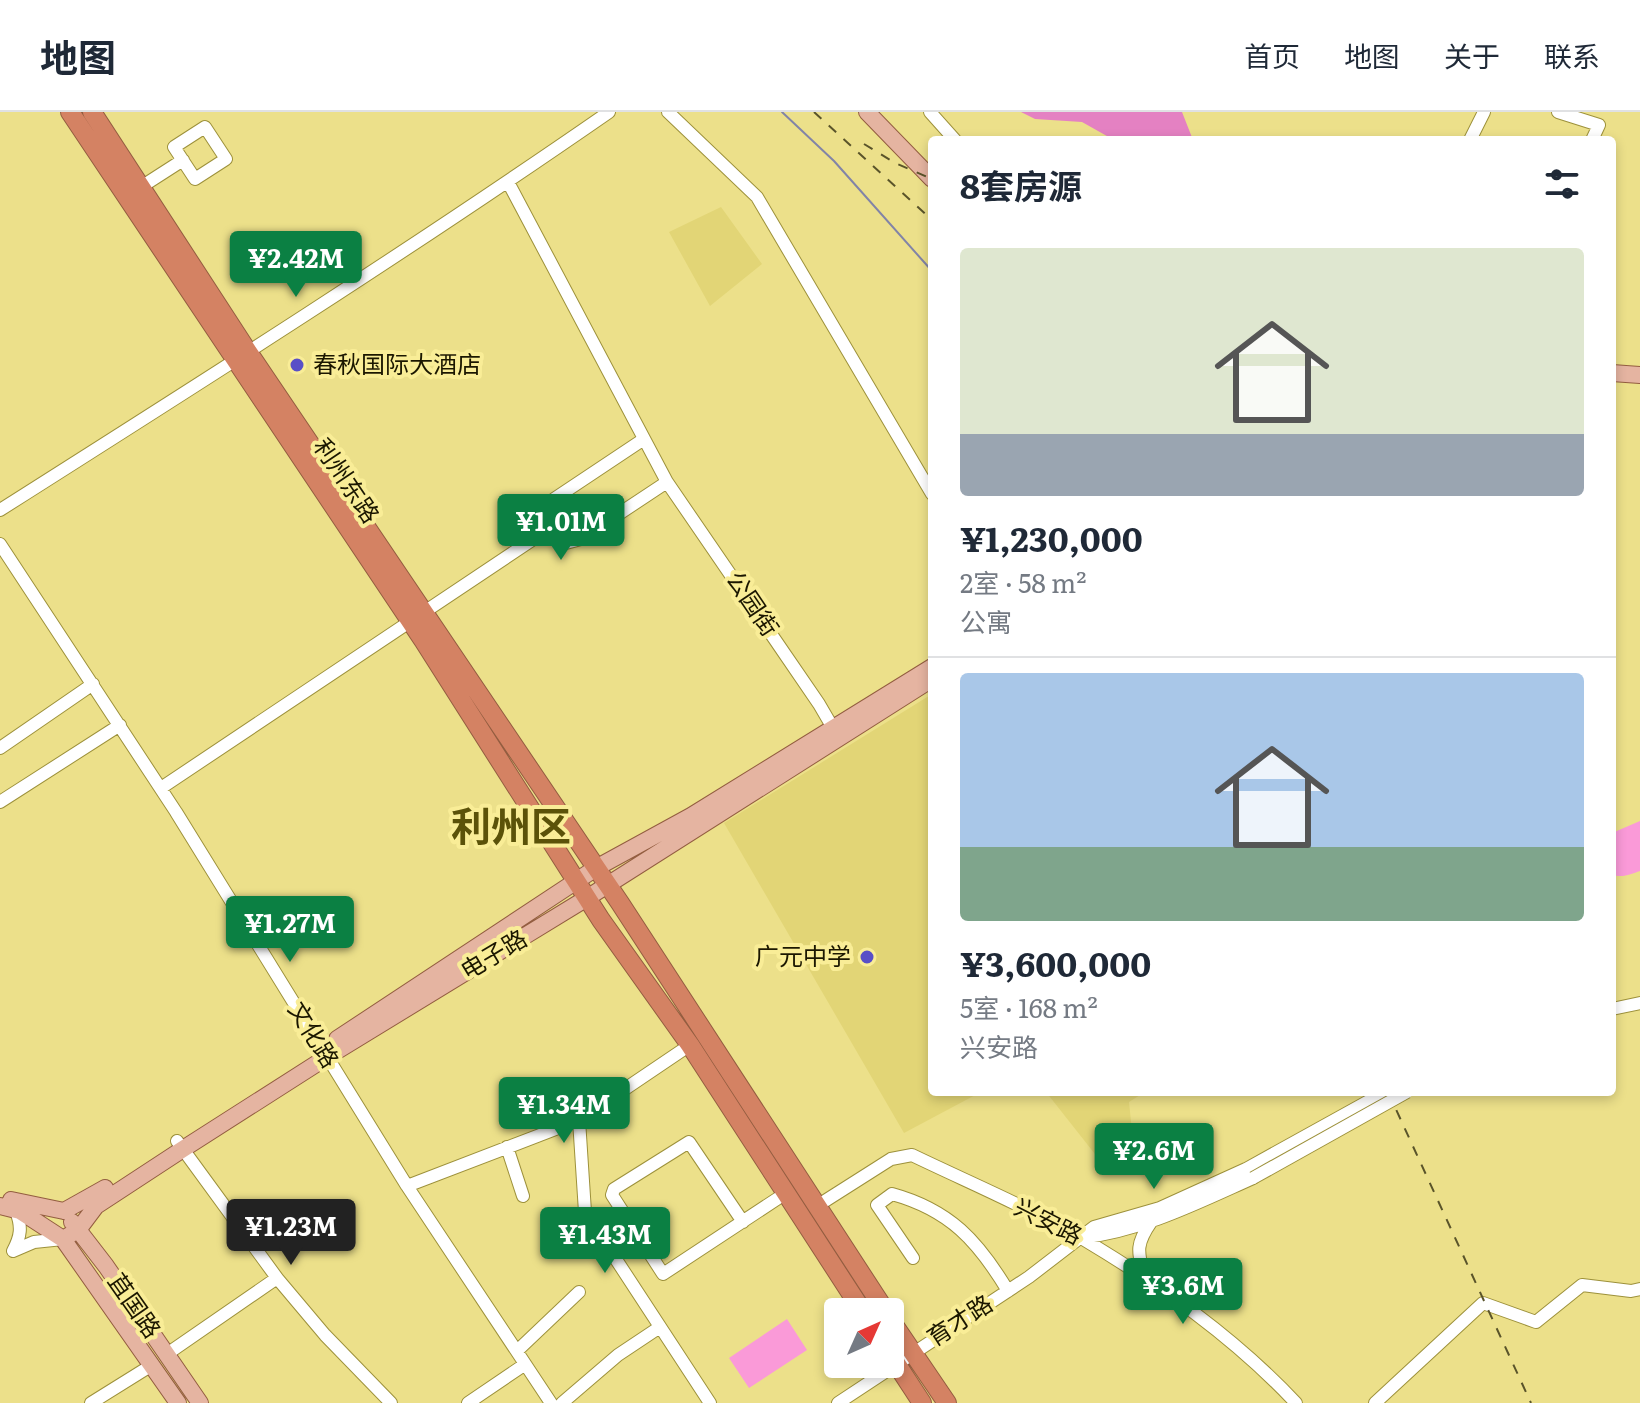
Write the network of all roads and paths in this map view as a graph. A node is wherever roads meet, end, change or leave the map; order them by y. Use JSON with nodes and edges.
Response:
{"nodes":[{"id":1,"x":70,"y":112,"type":"edge"},
{"id":2,"x":92,"y":112,"type":"edge"},
{"id":3,"x":609,"y":112,"type":"edge"},
{"id":4,"x":668,"y":112,"type":"edge"},
{"id":5,"x":867,"y":112,"type":"edge"},
{"id":6,"x":930,"y":112,"type":"edge"},
{"id":7,"x":1484,"y":112,"type":"edge"},
{"id":8,"x":1558,"y":112,"type":"edge"},
{"id":9,"x":951,"y":136,"type":"edge"},
{"id":10,"x":1472,"y":136,"type":"edge"},
{"id":11,"x":1594,"y":136,"type":"edge"},
{"id":12,"x":183,"y":160,"type":"dead end"},
{"id":13,"x":928,"y":171,"type":"edge"},
{"id":14,"x":508,"y":182,"type":"junction"},
{"id":15,"x":141,"y":187,"type":"junction"},
{"id":16,"x":242,"y":356,"type":"junction"},
{"id":17,"x":1616,"y":361,"type":"edge"},
{"id":18,"x":1640,"y":364,"type":"edge"},
{"id":19,"x":1616,"y":373,"type":"edge"},
{"id":20,"x":1640,"y":375,"type":"edge"},
{"id":21,"x":644,"y":439,"type":"junction"},
{"id":22,"x":667,"y":482,"type":"junction"},
{"id":23,"x":928,"y":487,"type":"edge"},
{"id":24,"x":0,"y":510,"type":"edge"},
{"id":25,"x":547,"y":530,"type":"junction"},
{"id":26,"x":0,"y":544,"type":"edge"},
{"id":27,"x":418,"y":616,"type":"junction"},
{"id":28,"x":928,"y":669,"type":"edge"},
{"id":29,"x":928,"y":682,"type":"edge"},
{"id":30,"x":93,"y":684,"type":"junction"},
{"id":31,"x":120,"y":725,"type":"junction"},
{"id":32,"x":833,"y":728,"type":"junction"},
{"id":33,"x":0,"y":748,"type":"edge"},
{"id":34,"x":161,"y":788,"type":"junction"},
{"id":35,"x":0,"y":802,"type":"edge"},
{"id":36,"x":596,"y":868,"type":"junction"},
{"id":37,"x":576,"y":881,"type":"junction"},
{"id":38,"x":608,"y":885,"type":"junction"},
{"id":39,"x":587,"y":898,"type":"junction"},
{"id":40,"x":1640,"y":1003,"type":"edge"},
{"id":41,"x":1616,"y":1008,"type":"edge"},
{"id":42,"x":690,"y":1045,"type":"junction"},
{"id":43,"x":324,"y":1053,"type":"junction"},
{"id":44,"x":1378,"y":1096,"type":"edge"},
{"id":45,"x":1399,"y":1096,"type":"edge"},
{"id":46,"x":579,"y":1120,"type":"junction"},
{"id":47,"x":180,"y":1145,"type":"junction"},
{"id":48,"x":507,"y":1147,"type":"junction"},
{"id":49,"x":1250,"y":1174,"type":"junction"},
{"id":50,"x":407,"y":1186,"type":"junction"},
{"id":51,"x":786,"y":1193,"type":"junction"},
{"id":52,"x":523,"y":1196,"type":"dead end"},
{"id":53,"x":0,"y":1198,"type":"edge"},
{"id":54,"x":817,"y":1206,"type":"junction"},
{"id":55,"x":8,"y":1208,"type":"edge"},
{"id":56,"x":64,"y":1211,"type":"junction"},
{"id":57,"x":1152,"y":1221,"type":"junction"},
{"id":58,"x":743,"y":1222,"type":"junction"},
{"id":59,"x":70,"y":1234,"type":"junction"},
{"id":60,"x":1080,"y":1238,"type":"junction"},
{"id":61,"x":13,"y":1251,"type":"junction"},
{"id":62,"x":913,"y":1258,"type":"dead end"},
{"id":63,"x":0,"y":1259,"type":"edge"},
{"id":64,"x":277,"y":1278,"type":"junction"},
{"id":65,"x":1144,"y":1278,"type":"junction"},
{"id":66,"x":1640,"y":1289,"type":"edge"},
{"id":67,"x":1008,"y":1291,"type":"junction"},
{"id":68,"x":579,"y":1292,"type":"dead end"},
{"id":69,"x":854,"y":1298,"type":"edge"},
{"id":70,"x":877,"y":1298,"type":"edge"},
{"id":71,"x":660,"y":1327,"type":"junction"},
{"id":72,"x":518,"y":1350,"type":"junction"},
{"id":73,"x":167,"y":1354,"type":"junction"},
{"id":74,"x":904,"y":1354,"type":"edge"},
{"id":75,"x":904,"y":1360,"type":"edge"},
{"id":76,"x":152,"y":1365,"type":"junction"},
{"id":77,"x":524,"y":1365,"type":"junction"},
{"id":78,"x":904,"y":1368,"type":"edge"},
{"id":79,"x":929,"y":1377,"type":"junction"},
{"id":80,"x":871,"y":1378,"type":"edge"},
{"id":81,"x":917,"y":1395,"type":"edge"},
{"id":82,"x":91,"y":1403,"type":"edge"},
{"id":83,"x":178,"y":1403,"type":"edge"},
{"id":84,"x":200,"y":1403,"type":"edge"},
{"id":85,"x":391,"y":1403,"type":"edge"},
{"id":86,"x":468,"y":1403,"type":"edge"},
{"id":87,"x":551,"y":1403,"type":"edge"},
{"id":88,"x":562,"y":1403,"type":"edge"},
{"id":89,"x":710,"y":1403,"type":"edge"},
{"id":90,"x":838,"y":1403,"type":"edge"},
{"id":91,"x":947,"y":1403,"type":"edge"},
{"id":92,"x":1296,"y":1403,"type":"edge"},
{"id":93,"x":1375,"y":1403,"type":"edge"}],
"edges":[{"from":1,"to":16,"type":"highway","name":"利州东路"},
{"from":2,"to":15,"type":"highway","name":"利州东路"},
{"from":3,"to":14,"type":"street"},
{"from":4,"to":23,"type":"street"},
{"from":5,"to":13,"type":"main road"},
{"from":6,"to":9,"type":"street"},
{"from":7,"to":10,"type":"street"},
{"from":8,"to":11,"type":"street"},
{"from":12,"to":15,"type":"street"},
{"from":14,"to":16,"type":"street"},
{"from":14,"to":21,"type":"street"},
{"from":15,"to":16,"type":"highway","name":"利州东路"},
{"from":16,"to":24,"type":"street"},
{"from":16,"to":27,"type":"highway","name":"利州东路"},
{"from":17,"to":18,"type":"main road"},
{"from":19,"to":20,"type":"main road"},
{"from":21,"to":22,"type":"street","name":"公园街"},
{"from":21,"to":25,"type":"street"},
{"from":22,"to":25,"type":"street"},
{"from":22,"to":32,"type":"street","name":"公园街"},
{"from":25,"to":27,"type":"street"},
{"from":26,"to":30,"type":"street","name":"文化路"},
{"from":27,"to":34,"type":"street"},
{"from":27,"to":36,"type":"highway","name":"利州东路"},
{"from":27,"to":37,"type":"highway","name":"利州东路"},
{"from":28,"to":32,"type":"main road","name":"电子路"},
{"from":29,"to":38,"type":"main road","name":"电子路"},
{"from":30,"to":31,"type":"street","name":"文化路"},
{"from":30,"to":33,"type":"street"},
{"from":31,"to":34,"type":"street","name":"文化路"},
{"from":31,"to":35,"type":"street"},
{"from":32,"to":36,"type":"main road","name":"电子路"},
{"from":34,"to":43,"type":"street","name":"文化路"},
{"from":36,"to":37,"type":"main road","name":"电子路"},
{"from":36,"to":38,"type":"highway","name":"利州东路"},
{"from":37,"to":39,"type":"highway","name":"利州东路"},
{"from":37,"to":43,"type":"main road","name":"电子路"},
{"from":38,"to":39,"type":"main road","name":"电子路"},
{"from":38,"to":54,"type":"highway","name":"利州东路"},
{"from":39,"to":42,"type":"highway","name":"利州东路"},
{"from":39,"to":43,"type":"main road","name":"电子路"},
{"from":40,"to":41,"type":"street"},
{"from":42,"to":46,"type":"street"},
{"from":42,"to":51,"type":"highway","name":"利州东路"},
{"from":43,"to":47,"type":"main road","name":"电子路"},
{"from":43,"to":50,"type":"street","name":"文化路"},
{"from":44,"to":49,"type":"street"},
{"from":45,"to":49,"type":"street","bridge":true},
{"from":46,"to":48,"type":"street"},
{"from":46,"to":71,"type":"street"},
{"from":47,"to":56,"type":"main road","name":"电子路"},
{"from":47,"to":59,"type":"main road","name":"电子路"},
{"from":47,"to":64,"type":"street"},
{"from":48,"to":50,"type":"street"},
{"from":48,"to":52,"type":"street"},
{"from":49,"to":57,"type":"street"},
{"from":49,"to":60,"type":"street","name":"育才路"},
{"from":50,"to":72,"type":"street","name":"文化路"},
{"from":51,"to":58,"type":"street"},
{"from":51,"to":69,"type":"highway","name":"利州东路"},
{"from":53,"to":56,"type":"main road"},
{"from":54,"to":60,"type":"street","name":"兴安路"},
{"from":54,"to":70,"type":"highway","name":"利州东路"},
{"from":55,"to":59,"type":"main road"},
{"from":55,"to":61,"type":"street"},
{"from":56,"to":59,"type":"main road","name":"苴国路"},
{"from":57,"to":60,"type":"street"},
{"from":57,"to":65,"type":"street"},
{"from":58,"to":58,"type":"street"},
{"from":59,"to":61,"type":"street"},
{"from":59,"to":73,"type":"main road","name":"苴国路"},
{"from":59,"to":76,"type":"main road","name":"苴国路"},
{"from":60,"to":65,"type":"street","name":"兴安路"},
{"from":60,"to":67,"type":"street","name":"育才路"},
{"from":61,"to":63,"type":"street"},
{"from":62,"to":67,"type":"street"},
{"from":64,"to":73,"type":"street"},
{"from":64,"to":85,"type":"street"},
{"from":65,"to":92,"type":"street","name":"兴安路"},
{"from":66,"to":93,"type":"street"},
{"from":67,"to":74,"type":"street","name":"育才路"},
{"from":68,"to":72,"type":"street"},
{"from":71,"to":88,"type":"street"},
{"from":71,"to":89,"type":"street"},
{"from":72,"to":77,"type":"street","name":"文化路"},
{"from":73,"to":84,"type":"main road","name":"苴国路"},
{"from":75,"to":79,"type":"highway"},
{"from":76,"to":82,"type":"street"},
{"from":76,"to":83,"type":"main road","name":"苴国路"},
{"from":77,"to":86,"type":"street"},
{"from":77,"to":87,"type":"street","name":"文化路"},
{"from":78,"to":81,"type":"highway"},
{"from":79,"to":81,"type":"main road"},
{"from":79,"to":91,"type":"highway"},
{"from":80,"to":90,"type":"street","name":"育才路"}]}
